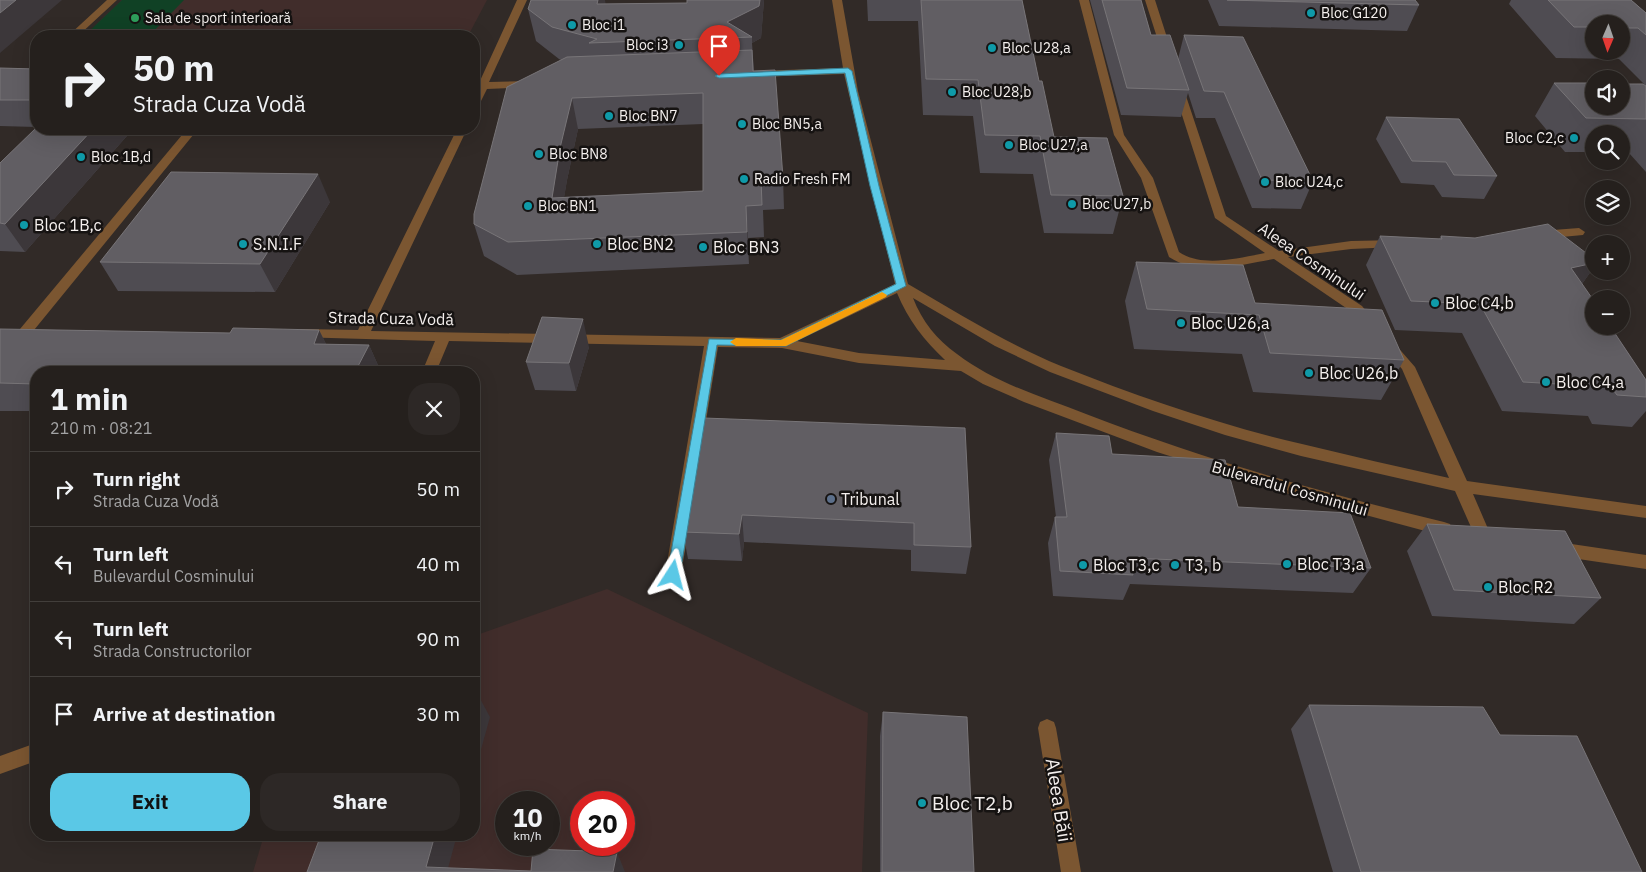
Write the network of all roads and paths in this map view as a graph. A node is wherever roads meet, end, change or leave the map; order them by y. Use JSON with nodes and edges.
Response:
{"nodes":[{"id":1,"x":112,"y":0,"type":"edge"},
{"id":2,"x":522,"y":0,"type":"edge"},
{"id":3,"x":837,"y":0,"type":"edge"},
{"id":4,"x":1084,"y":0,"type":"edge"},
{"id":5,"x":1150,"y":0,"type":"edge"},
{"id":6,"x":80,"y":30,"type":"edge"},
{"id":7,"x":848,"y":71,"type":"junction"},
{"id":8,"x":749,"y":74,"type":"edge"},
{"id":9,"x":480,"y":83,"type":"edge"},
{"id":10,"x":542,"y":84,"type":"edge"},
{"id":11,"x":480,"y":87,"type":"edge"},
{"id":12,"x":188,"y":135,"type":"edge"},
{"id":13,"x":459,"y":135,"type":"edge"},
{"id":14,"x":1580,"y":232,"type":"dead end"},
{"id":15,"x":1531,"y":235,"type":"edge"},
{"id":16,"x":1406,"y":242,"type":"edge"},
{"id":17,"x":1275,"y":255,"type":"junction"},
{"id":18,"x":901,"y":286,"type":"junction"},
{"id":19,"x":8,"y":332,"type":"edge"},
{"id":20,"x":25,"y":332,"type":"junction"},
{"id":21,"x":45,"y":332,"type":"edge"},
{"id":22,"x":283,"y":334,"type":"edge"},
{"id":23,"x":363,"y":334,"type":"junction"},
{"id":24,"x":444,"y":336,"type":"junction"},
{"id":25,"x":712,"y":341,"type":"junction"},
{"id":26,"x":782,"y":344,"type":"junction"},
{"id":27,"x":432,"y":366,"type":"edge"},
{"id":28,"x":962,"y":366,"type":"junction"},
{"id":29,"x":1463,"y":487,"type":"junction"},
{"id":30,"x":1646,"y":512,"type":"edge"},
{"id":31,"x":1489,"y":539,"type":"joint"},
{"id":32,"x":1544,"y":547,"type":"edge"},
{"id":33,"x":1646,"y":562,"type":"edge"},
{"id":34,"x":673,"y":575,"type":"dead end"},
{"id":35,"x":1047,"y":728,"type":"dead end"},
{"id":36,"x":30,"y":754,"type":"edge"},
{"id":37,"x":0,"y":765,"type":"edge"},
{"id":38,"x":1071,"y":872,"type":"edge"}],
"edges":[{"from":1,"to":6,"type":"street"},
{"from":2,"to":9,"type":"street"},
{"from":3,"to":7,"type":"street","name":"Bulevardul Cosminului"},
{"from":4,"to":17,"type":"street"},
{"from":5,"to":17,"type":"street","name":"Aleea Cosminului"},
{"from":7,"to":8,"type":"street"},
{"from":7,"to":18,"type":"street","name":"Bulevardul Cosminului"},
{"from":10,"to":11,"type":"street"},
{"from":12,"to":20,"type":"street"},
{"from":13,"to":23,"type":"street"},
{"from":14,"to":15,"type":"street"},
{"from":16,"to":17,"type":"street"},
{"from":17,"to":29,"type":"street","name":"Aleea Cosminului"},
{"from":18,"to":26,"type":"street","name":"Strada Cuza Vodă"},
{"from":18,"to":28,"type":"street","name":"Bulevardul Cosminului"},
{"from":18,"to":29,"type":"street"},
{"from":19,"to":20,"type":"street"},
{"from":20,"to":21,"type":"street"},
{"from":22,"to":23,"type":"street","name":"Strada Cuza Vodă"},
{"from":23,"to":24,"type":"street","name":"Strada Cuza Vodă"},
{"from":24,"to":25,"type":"street","name":"Strada Cuza Vodă"},
{"from":24,"to":27,"type":"street"},
{"from":25,"to":26,"type":"street","name":"Strada Cuza Vodă"},
{"from":25,"to":34,"type":"street"},
{"from":26,"to":28,"type":"street","name":"Strada Cuza Vodă"},
{"from":28,"to":31,"type":"street","name":"Bulevardul Cosminului"},
{"from":29,"to":30,"type":"street"},
{"from":29,"to":31,"type":"street","name":"Aleea Cosminului"},
{"from":32,"to":33,"type":"street"},
{"from":35,"to":38,"type":"street","name":"Aleea Băii"},
{"from":36,"to":37,"type":"street"}]}
